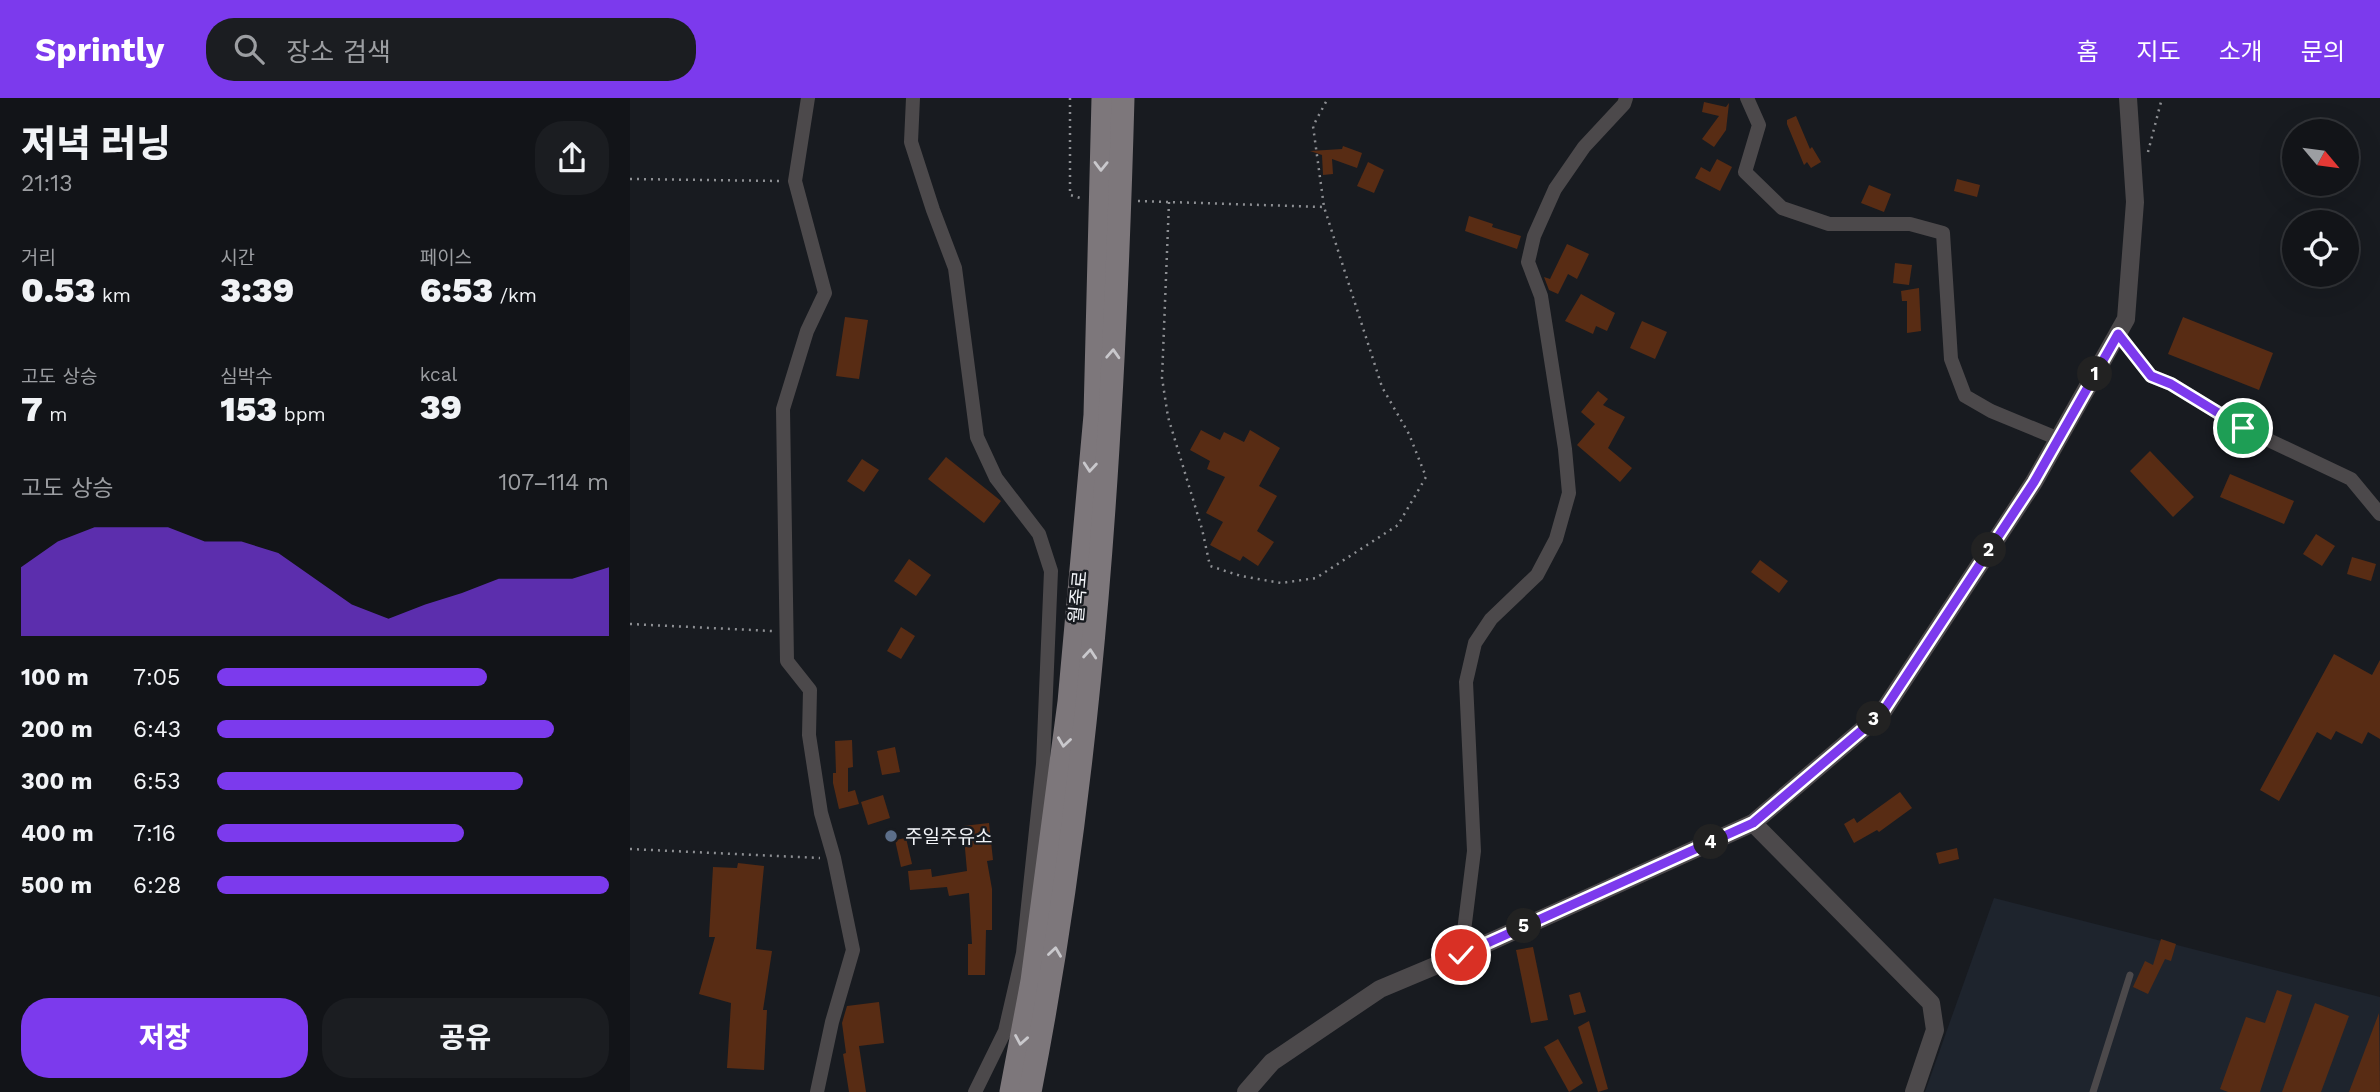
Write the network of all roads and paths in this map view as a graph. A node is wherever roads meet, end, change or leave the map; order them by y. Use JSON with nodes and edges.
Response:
{"nodes":[{"id":1,"x":808,"y":98,"type":"edge"},
{"id":2,"x":913,"y":98,"type":"edge"},
{"id":3,"x":1070,"y":98,"type":"edge"},
{"id":4,"x":1103,"y":98,"type":"edge"},
{"id":5,"x":1123,"y":98,"type":"edge"},
{"id":6,"x":1328,"y":98,"type":"edge"},
{"id":7,"x":1626,"y":98,"type":"edge"},
{"id":8,"x":1747,"y":98,"type":"edge"},
{"id":9,"x":2128,"y":98,"type":"edge"},
{"id":10,"x":2162,"y":98,"type":"edge"},
{"id":11,"x":2145,"y":163,"type":"dead end"},
{"id":12,"x":630,"y":179,"type":"edge"},
{"id":13,"x":795,"y":181,"type":"junction"},
{"id":14,"x":1091,"y":201,"type":"dead end"},
{"id":15,"x":1131,"y":201,"type":"dead end"},
{"id":16,"x":1169,"y":202,"type":"junction"},
{"id":17,"x":1324,"y":206,"type":"junction"},
{"id":18,"x":2118,"y":334,"type":"junction"},
{"id":19,"x":2059,"y":439,"type":"junction"},
{"id":20,"x":2380,"y":514,"type":"edge"},
{"id":21,"x":630,"y":624,"type":"edge"},
{"id":22,"x":786,"y":632,"type":"junction"},
{"id":23,"x":1753,"y":823,"type":"junction"},
{"id":24,"x":630,"y":849,"type":"edge"},
{"id":25,"x":834,"y":858,"type":"junction"},
{"id":26,"x":1461,"y":955,"type":"junction"},
{"id":27,"x":2130,"y":975,"type":"dead end"},
{"id":28,"x":817,"y":1092,"type":"edge"},
{"id":29,"x":975,"y":1092,"type":"edge"},
{"id":30,"x":1012,"y":1092,"type":"edge"},
{"id":31,"x":1030,"y":1092,"type":"edge"},
{"id":32,"x":1246,"y":1092,"type":"edge"},
{"id":33,"x":1914,"y":1092,"type":"edge"},
{"id":34,"x":2093,"y":1092,"type":"edge"}],
"edges":[{"from":1,"to":13,"type":"street"},
{"from":2,"to":29,"type":"street"},
{"from":3,"to":14,"type":"path"},
{"from":4,"to":30,"type":"main road","name":"월죽로","one_way":true},
{"from":31,"to":5,"type":"main road","name":"월죽로","one_way":true},
{"from":6,"to":17,"type":"path"},
{"from":7,"to":26,"type":"street"},
{"from":8,"to":19,"type":"street"},
{"from":9,"to":18,"type":"street"},
{"from":10,"to":11,"type":"path"},
{"from":12,"to":13,"type":"path"},
{"from":13,"to":22,"type":"street"},
{"from":15,"to":16,"type":"path"},
{"from":16,"to":17,"type":"path"},
{"from":16,"to":17,"type":"path"},
{"from":18,"to":19,"type":"street"},
{"from":18,"to":20,"type":"street"},
{"from":19,"to":23,"type":"street"},
{"from":21,"to":22,"type":"path"},
{"from":22,"to":25,"type":"street"},
{"from":23,"to":26,"type":"street"},
{"from":23,"to":33,"type":"street"},
{"from":24,"to":25,"type":"path"},
{"from":25,"to":28,"type":"street"},
{"from":26,"to":32,"type":"street"},
{"from":27,"to":34,"type":"lane"}]}
